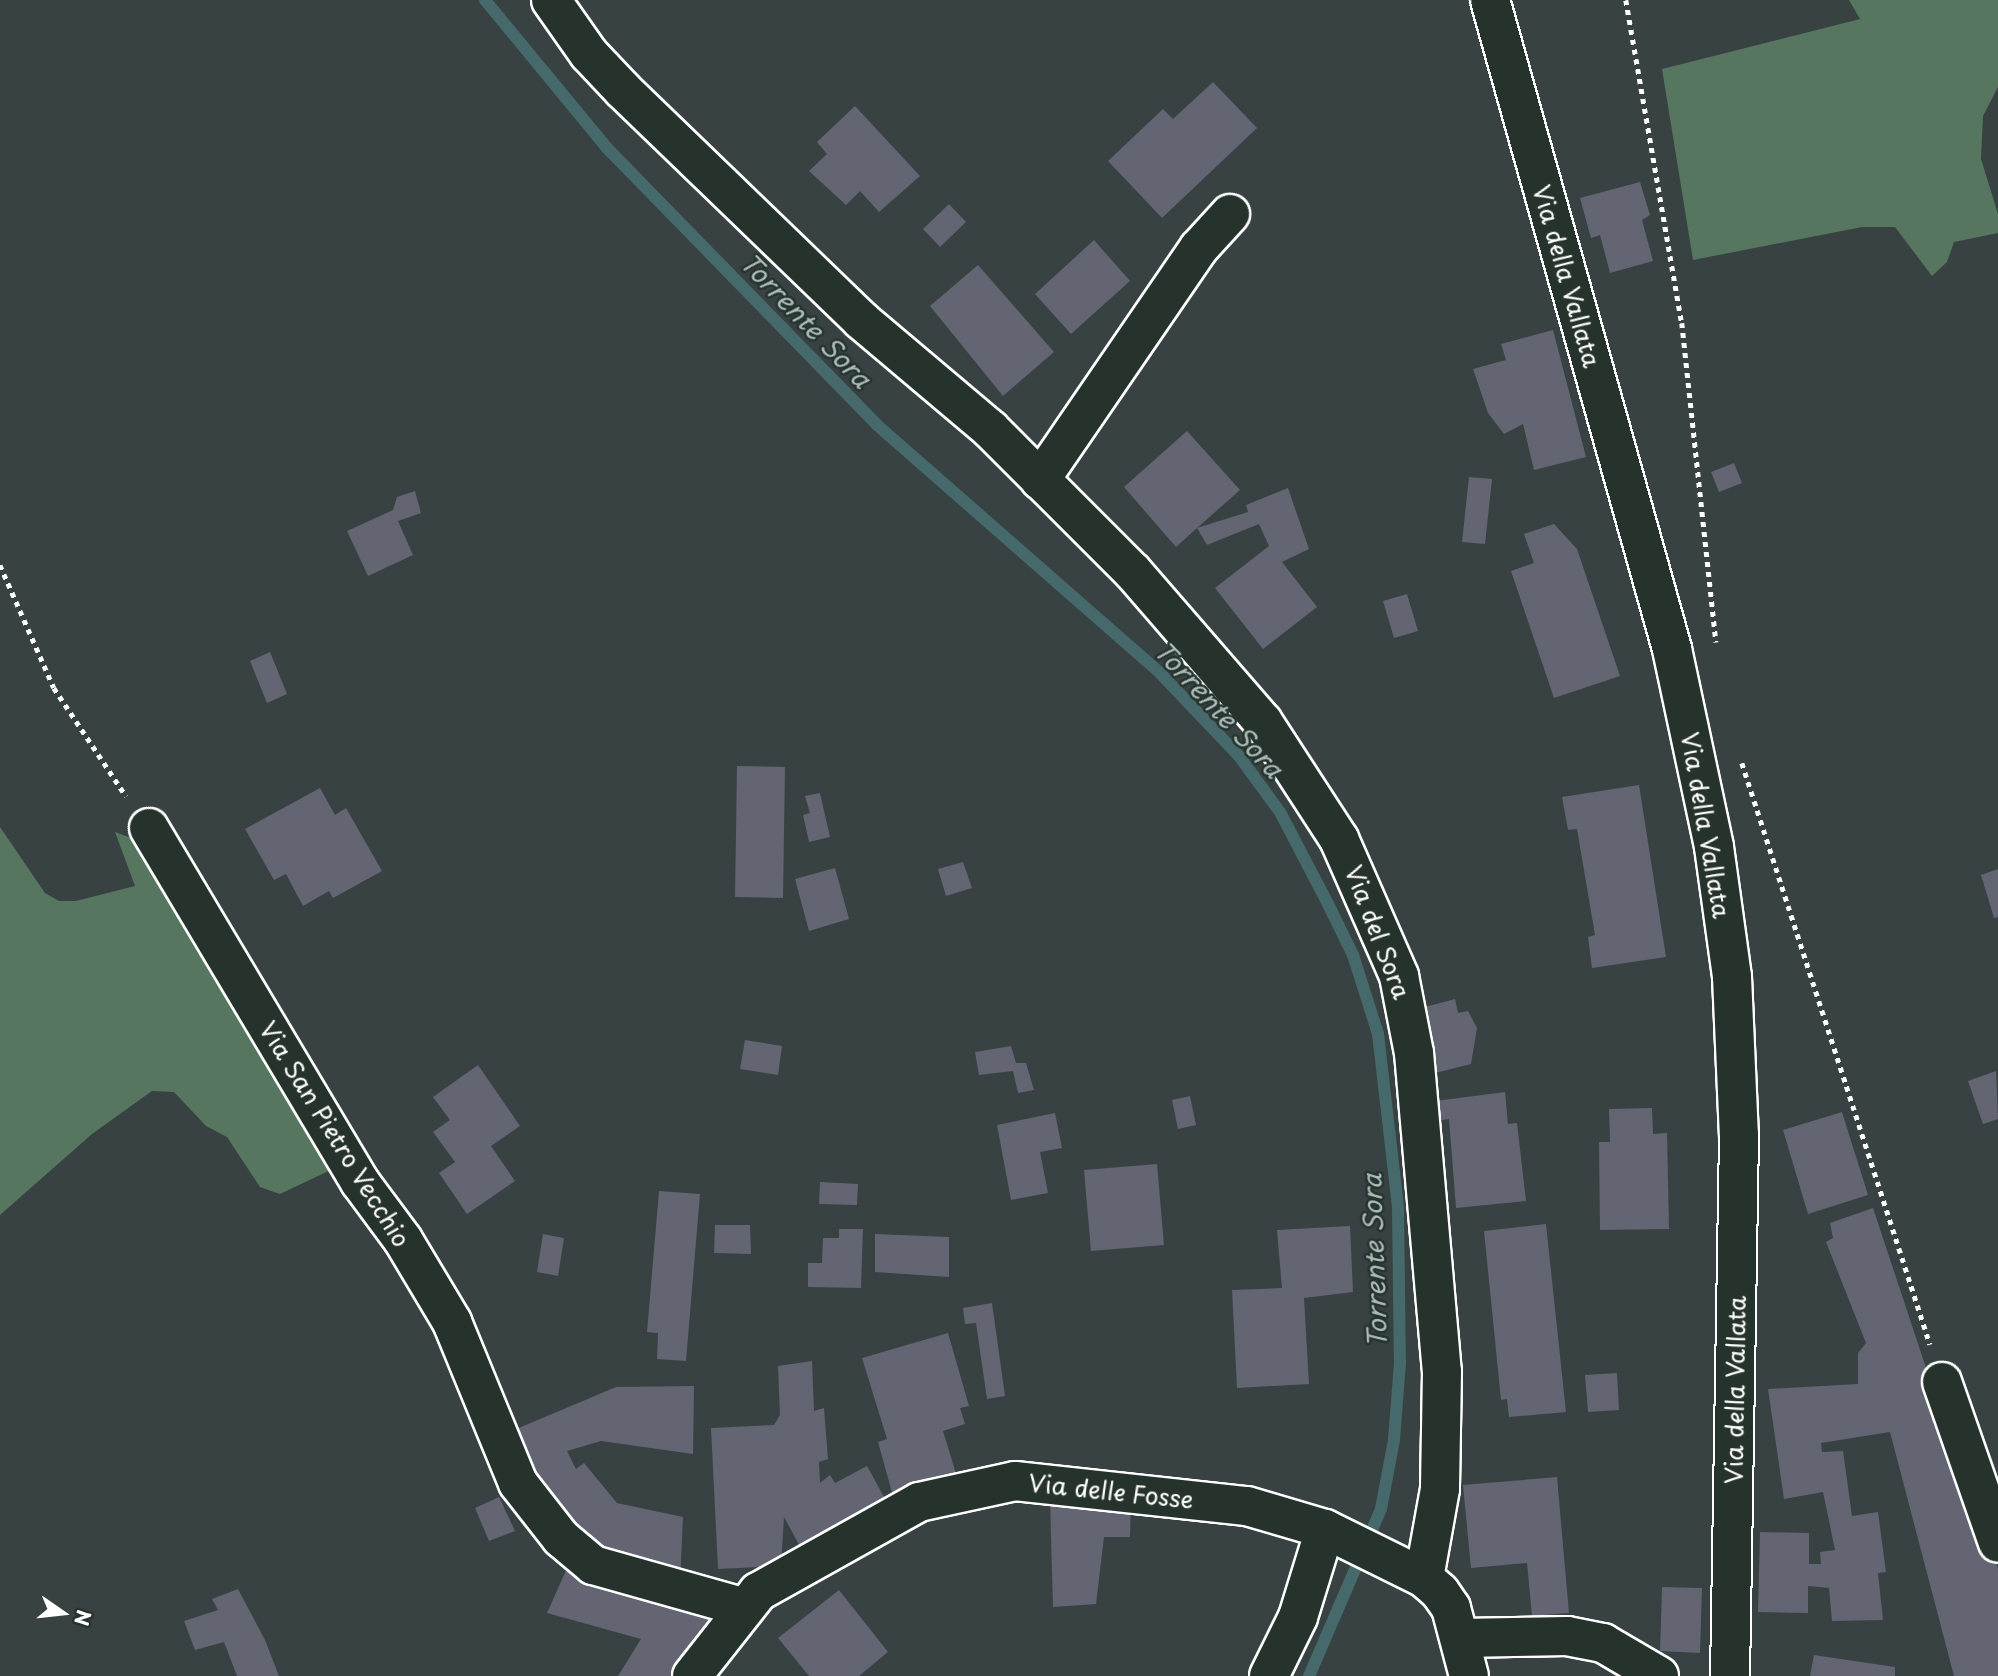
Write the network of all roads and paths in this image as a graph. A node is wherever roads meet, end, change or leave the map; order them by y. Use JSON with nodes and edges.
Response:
{"nodes":[{"id":1,"x":551,"y":0,"type":"edge"},
{"id":2,"x":1490,"y":0,"type":"edge"},
{"id":3,"x":1626,"y":0,"type":"edge"},
{"id":4,"x":1230,"y":214,"type":"dead end"},
{"id":5,"x":1040,"y":480,"type":"junction"},
{"id":6,"x":0,"y":565,"type":"edge"},
{"id":7,"x":1717,"y":650,"type":"dead end"},
{"id":8,"x":1738,"y":749,"type":"dead end"},
{"id":9,"x":149,"y":828,"type":"joint"},
{"id":10,"x":1942,"y":1382,"type":"joint"},
{"id":11,"x":1332,"y":1532,"type":"junction"},
{"id":12,"x":1998,"y":1543,"type":"edge"},
{"id":13,"x":1424,"y":1578,"type":"junction"},
{"id":14,"x":742,"y":1607,"type":"junction"},
{"id":15,"x":1461,"y":1637,"type":"junction"},
{"id":16,"x":692,"y":1676,"type":"edge"},
{"id":17,"x":1269,"y":1676,"type":"edge"},
{"id":18,"x":1469,"y":1676,"type":"edge"},
{"id":19,"x":1659,"y":1676,"type":"edge"},
{"id":20,"x":1730,"y":1676,"type":"edge"}],
"edges":[{"from":1,"to":5,"type":"street","name":"Via del Sora"},
{"from":2,"to":20,"type":"street","name":"Via della Vallata"},
{"from":3,"to":7,"type":"path"},
{"from":4,"to":5,"type":"street"},
{"from":5,"to":13,"type":"street","name":"Via del Sora"},
{"from":6,"to":9,"type":"path"},
{"from":8,"to":10,"type":"path"},
{"from":9,"to":14,"type":"street","name":"Via San Pietro Vecchio"},
{"from":10,"to":12,"type":"street"},
{"from":11,"to":13,"type":"street","name":"Via delle Fosse"},
{"from":11,"to":14,"type":"street","name":"Via delle Fosse"},
{"from":11,"to":17,"type":"street"},
{"from":13,"to":15,"type":"street"},
{"from":14,"to":16,"type":"street","name":"Via delle Fosse"},
{"from":15,"to":18,"type":"street"},
{"from":15,"to":19,"type":"street"}]}
